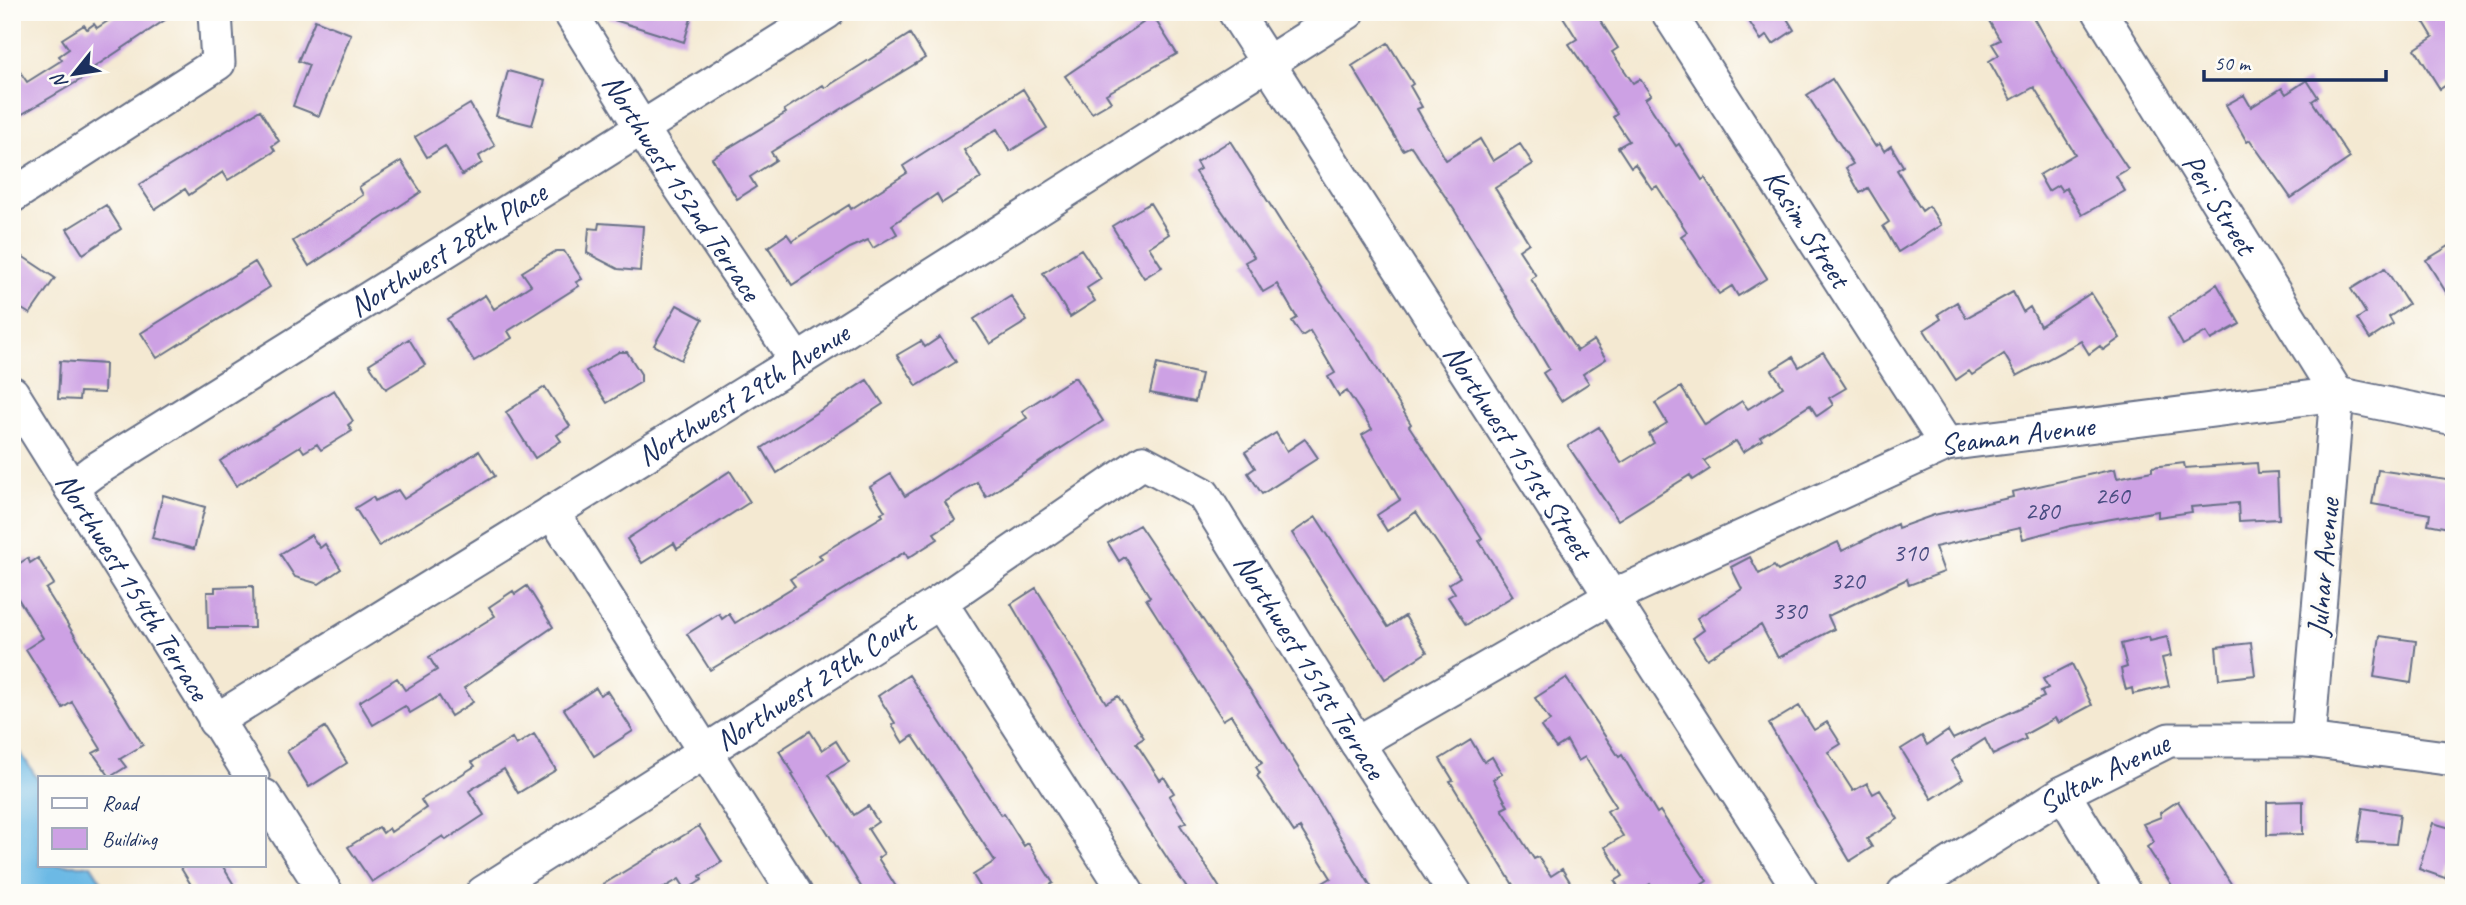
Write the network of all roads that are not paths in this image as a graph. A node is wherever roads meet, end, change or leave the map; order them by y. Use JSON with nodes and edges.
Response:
{"nodes":[{"id":1,"x":215,"y":12,"type":"edge"},
{"id":2,"x":570,"y":12,"type":"edge"},
{"id":3,"x":827,"y":12,"type":"edge"},
{"id":4,"x":1235,"y":12,"type":"edge"},
{"id":5,"x":1348,"y":12,"type":"edge"},
{"id":6,"x":1668,"y":12,"type":"edge"},
{"id":7,"x":2100,"y":12,"type":"edge"},
{"id":8,"x":1267,"y":63,"type":"junction"},
{"id":9,"x":641,"y":128,"type":"junction"},
{"id":10,"x":12,"y":196,"type":"edge"},
{"id":11,"x":797,"y":361,"type":"junction"},
{"id":12,"x":12,"y":393,"type":"edge"},
{"id":13,"x":2337,"y":394,"type":"junction"},
{"id":14,"x":2454,"y":418,"type":"edge"},
{"id":15,"x":1945,"y":444,"type":"junction"},
{"id":16,"x":1143,"y":462,"type":"joint"},
{"id":17,"x":71,"y":488,"type":"junction"},
{"id":18,"x":552,"y":512,"type":"junction"},
{"id":19,"x":1611,"y":597,"type":"junction"},
{"id":20,"x":940,"y":602,"type":"junction"},
{"id":21,"x":215,"y":721,"type":"junction"},
{"id":22,"x":2308,"y":740,"type":"junction"},
{"id":23,"x":1357,"y":743,"type":"junction"},
{"id":24,"x":708,"y":752,"type":"junction"},
{"id":25,"x":2454,"y":759,"type":"edge"},
{"id":26,"x":251,"y":776,"type":"edge"},
{"id":27,"x":2063,"y":793,"type":"junction"},
{"id":28,"x":266,"y":799,"type":"edge"},
{"id":29,"x":326,"y":893,"type":"edge"},
{"id":30,"x":483,"y":893,"type":"edge"},
{"id":31,"x":795,"y":893,"type":"edge"},
{"id":32,"x":1127,"y":893,"type":"edge"},
{"id":33,"x":1455,"y":893,"type":"edge"},
{"id":34,"x":1802,"y":893,"type":"edge"},
{"id":35,"x":1904,"y":893,"type":"edge"},
{"id":36,"x":2124,"y":893,"type":"edge"}],
"edges":[{"from":1,"to":10,"type":"street"},
{"from":2,"to":9,"type":"street","name":"Northwest 152nd Terrace"},
{"from":3,"to":9,"type":"street","name":"Northwest 28th Place"},
{"from":4,"to":8,"type":"street","name":"Northwest 151st Street"},
{"from":5,"to":8,"type":"street","name":"Northwest 29th Avenue"},
{"from":6,"to":15,"type":"street","name":"Kasim Street"},
{"from":7,"to":13,"type":"street","name":"Peri Street"},
{"from":8,"to":11,"type":"street","name":"Northwest 29th Avenue"},
{"from":8,"to":19,"type":"street","name":"Northwest 151st Street"},
{"from":9,"to":11,"type":"street","name":"Northwest 152nd Terrace"},
{"from":9,"to":17,"type":"street","name":"Northwest 28th Place"},
{"from":11,"to":18,"type":"street","name":"Northwest 29th Avenue"},
{"from":12,"to":17,"type":"street","name":"Northwest 154th Terrace"},
{"from":13,"to":14,"type":"street","name":"Seaman Avenue"},
{"from":13,"to":15,"type":"street","name":"Seaman Avenue"},
{"from":13,"to":22,"type":"street","name":"Julnar Avenue"},
{"from":15,"to":19,"type":"street","name":"Seaman Avenue"},
{"from":16,"to":20,"type":"street","name":"Northwest 29th Court"},
{"from":16,"to":23,"type":"street","name":"Northwest 151st Terrace"},
{"from":17,"to":21,"type":"street","name":"Northwest 154th Terrace"},
{"from":18,"to":21,"type":"street","name":"Northwest 29th Avenue"},
{"from":18,"to":24,"type":"street"},
{"from":19,"to":23,"type":"street","name":"Seaman Avenue"},
{"from":19,"to":34,"type":"street","name":"Northwest 151st Street"},
{"from":20,"to":24,"type":"street","name":"Northwest 29th Court"},
{"from":20,"to":32,"type":"street"},
{"from":21,"to":26,"type":"street","name":"Northwest 154th Terrace"},
{"from":22,"to":25,"type":"street","name":"Sultan Avenue"},
{"from":22,"to":27,"type":"street","name":"Sultan Avenue"},
{"from":23,"to":33,"type":"street","name":"Northwest 151st Terrace"},
{"from":24,"to":30,"type":"street","name":"Northwest 29th Court"},
{"from":24,"to":31,"type":"street"},
{"from":27,"to":35,"type":"street","name":"Sultan Avenue"},
{"from":27,"to":36,"type":"street"},
{"from":28,"to":29,"type":"street"}]}
